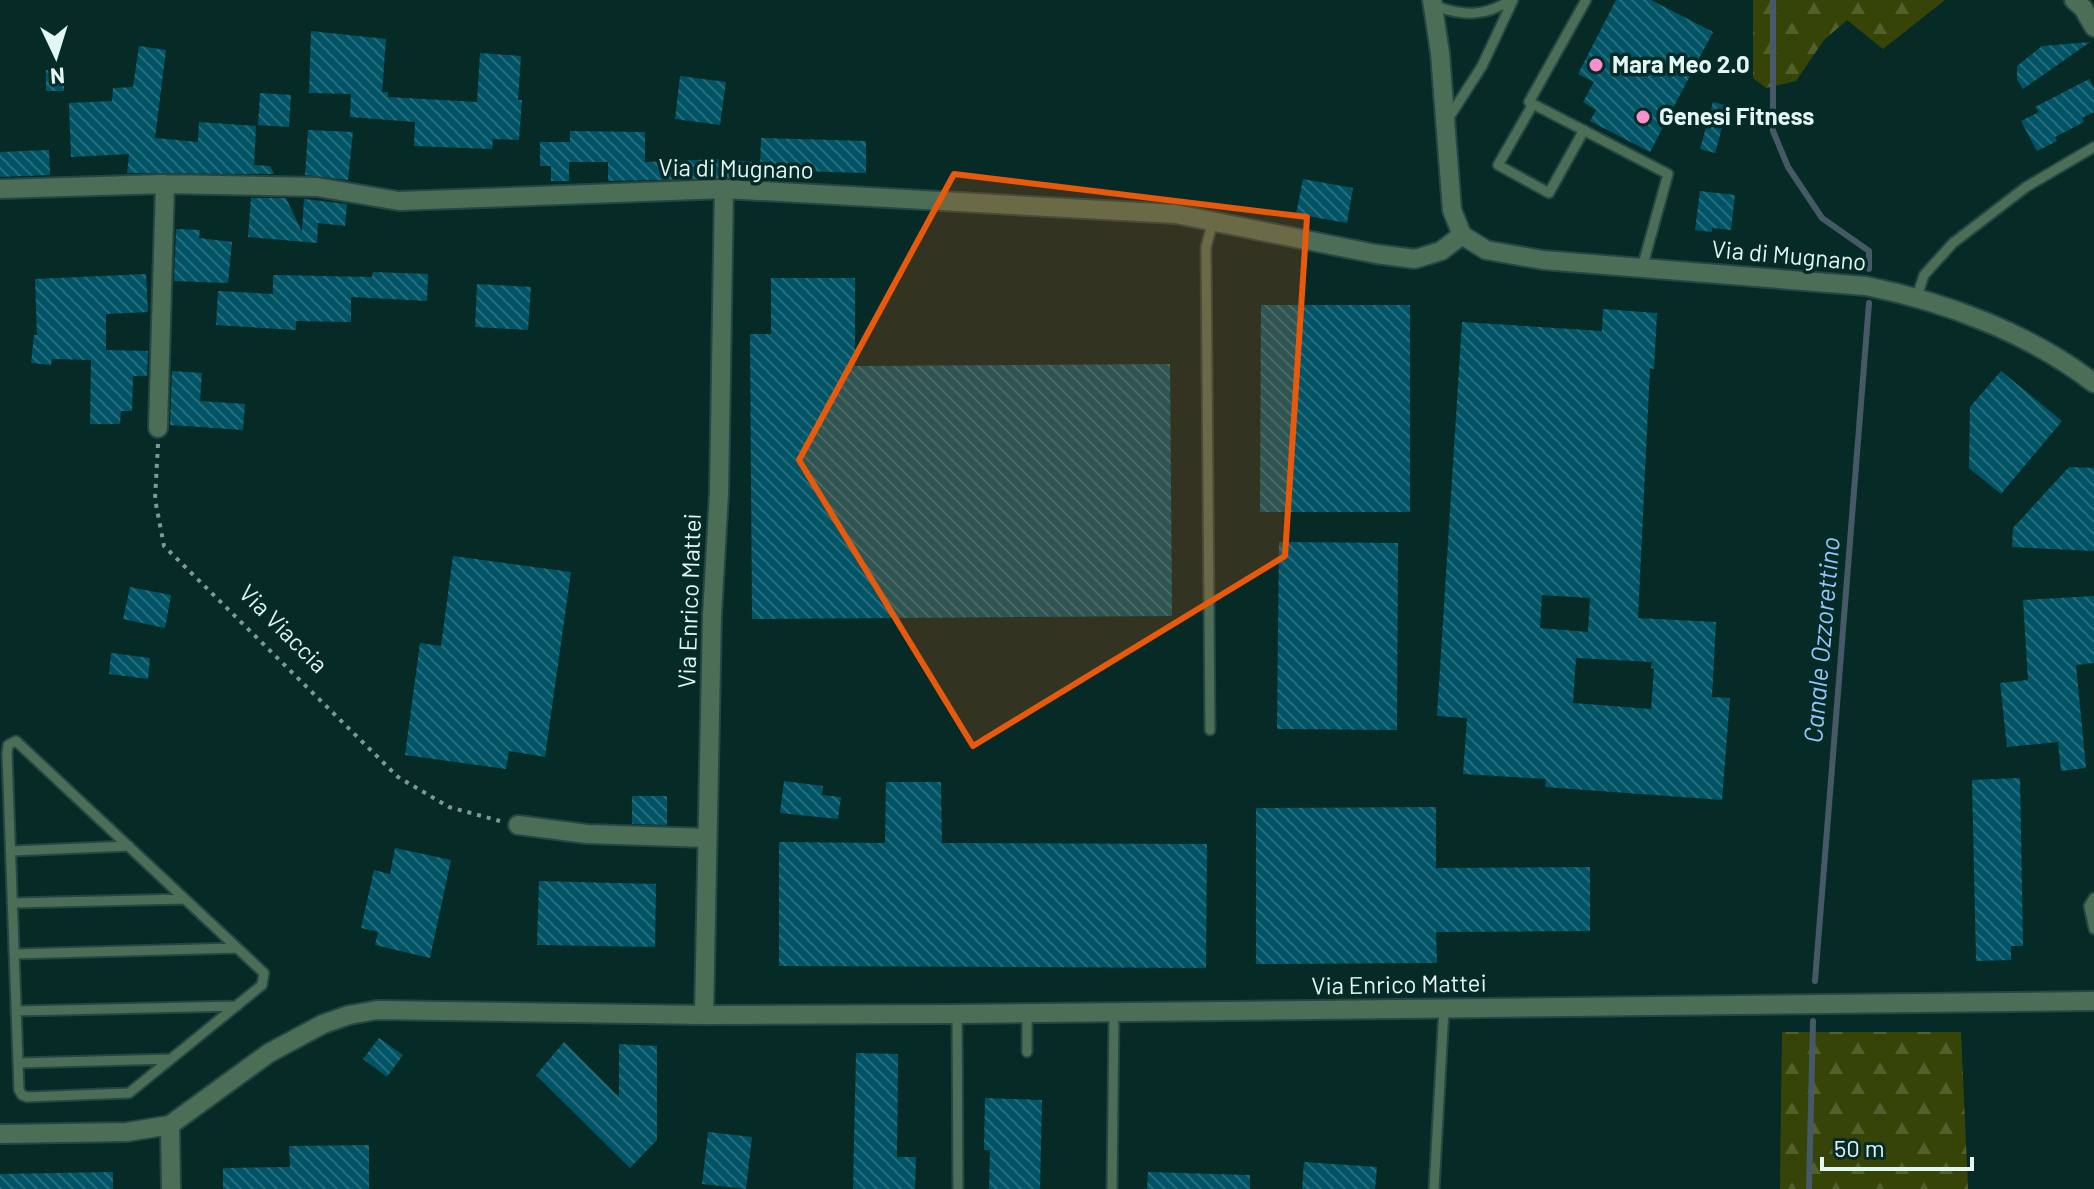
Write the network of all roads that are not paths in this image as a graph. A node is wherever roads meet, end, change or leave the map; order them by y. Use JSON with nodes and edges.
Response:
{"nodes":[{"id":1,"x":1512,"y":0,"type":"edge"},
{"id":2,"x":1586,"y":0,"type":"edge"},
{"id":3,"x":2074,"y":0,"type":"edge"},
{"id":4,"x":1435,"y":2,"type":"edge"},
{"id":5,"x":2094,"y":27,"type":"edge"},
{"id":6,"x":1533,"y":104,"type":"junction"},
{"id":7,"x":1445,"y":125,"type":"junction"},
{"id":8,"x":1584,"y":130,"type":"junction"},
{"id":9,"x":2094,"y":147,"type":"edge"},
{"id":10,"x":165,"y":184,"type":"junction"},
{"id":11,"x":0,"y":189,"type":"edge"},
{"id":12,"x":724,"y":189,"type":"junction"},
{"id":13,"x":1213,"y":221,"type":"junction"},
{"id":14,"x":1462,"y":235,"type":"junction"},
{"id":15,"x":1642,"y":268,"type":"junction"},
{"id":16,"x":1917,"y":296,"type":"junction"},
{"id":17,"x":2094,"y":383,"type":"edge"},
{"id":18,"x":158,"y":428,"type":"road end"},
{"id":19,"x":1210,"y":730,"type":"dead end"},
{"id":20,"x":4,"y":802,"type":"edge"},
{"id":21,"x":518,"y":825,"type":"road end"},
{"id":22,"x":707,"y":838,"type":"junction"},
{"id":23,"x":129,"y":846,"type":"junction"},
{"id":24,"x":11,"y":851,"type":"junction"},
{"id":25,"x":2094,"y":898,"type":"edge"},
{"id":26,"x":185,"y":899,"type":"junction"},
{"id":27,"x":12,"y":903,"type":"junction"},
{"id":28,"x":2094,"y":929,"type":"edge"},
{"id":29,"x":237,"y":948,"type":"junction"},
{"id":30,"x":14,"y":954,"type":"junction"},
{"id":31,"x":2094,"y":1001,"type":"edge"},
{"id":32,"x":237,"y":1006,"type":"junction"},
{"id":33,"x":1444,"y":1008,"type":"junction"},
{"id":34,"x":16,"y":1011,"type":"junction"},
{"id":35,"x":1114,"y":1012,"type":"junction"},
{"id":36,"x":1027,"y":1013,"type":"junction"},
{"id":37,"x":957,"y":1014,"type":"junction"},
{"id":38,"x":704,"y":1015,"type":"junction"},
{"id":39,"x":1027,"y":1052,"type":"dead end"},
{"id":40,"x":172,"y":1059,"type":"junction"},
{"id":41,"x":18,"y":1063,"type":"junction"},
{"id":42,"x":170,"y":1125,"type":"junction"},
{"id":43,"x":0,"y":1134,"type":"edge"},
{"id":44,"x":171,"y":1189,"type":"edge"},
{"id":45,"x":958,"y":1189,"type":"edge"},
{"id":46,"x":1112,"y":1189,"type":"edge"},
{"id":47,"x":1434,"y":1189,"type":"edge"}],
"edges":[{"from":1,"to":4,"type":"lane"},
{"from":1,"to":7,"type":"lane"},
{"from":2,"to":6,"type":"lane"},
{"from":3,"to":5,"type":"street"},
{"from":4,"to":7,"type":"street"},
{"from":6,"to":8,"type":"lane"},
{"from":6,"to":8,"type":"lane"},
{"from":7,"to":14,"type":"street"},
{"from":8,"to":15,"type":"lane"},
{"from":9,"to":16,"type":"lane"},
{"from":10,"to":11,"type":"street","name":"Via di Mugnano"},
{"from":10,"to":12,"type":"street","name":"Via di Mugnano"},
{"from":10,"to":18,"type":"street"},
{"from":12,"to":13,"type":"street","name":"Via di Mugnano"},
{"from":12,"to":22,"type":"street","name":"Via Enrico Mattei"},
{"from":13,"to":14,"type":"street","name":"Via di Mugnano"},
{"from":13,"to":19,"type":"lane"},
{"from":14,"to":15,"type":"street","name":"Via di Mugnano"},
{"from":15,"to":16,"type":"street","name":"Via di Mugnano"},
{"from":16,"to":17,"type":"street","name":"Via di Mugnano"},
{"from":20,"to":23,"type":"lane"},
{"from":20,"to":24,"type":"lane"},
{"from":21,"to":22,"type":"street"},
{"from":22,"to":38,"type":"street","name":"Via Enrico Mattei"},
{"from":23,"to":24,"type":"lane"},
{"from":23,"to":26,"type":"lane"},
{"from":24,"to":27,"type":"lane"},
{"from":25,"to":28,"type":"lane"},
{"from":26,"to":27,"type":"lane"},
{"from":26,"to":29,"type":"lane"},
{"from":27,"to":30,"type":"lane"},
{"from":29,"to":30,"type":"lane"},
{"from":29,"to":32,"type":"lane"},
{"from":30,"to":34,"type":"lane"},
{"from":31,"to":33,"type":"street","name":"Via Enrico Mattei"},
{"from":32,"to":34,"type":"lane"},
{"from":32,"to":40,"type":"lane"},
{"from":33,"to":35,"type":"street","name":"Via Enrico Mattei"},
{"from":33,"to":47,"type":"lane"},
{"from":34,"to":41,"type":"lane"},
{"from":35,"to":36,"type":"street","name":"Via Enrico Mattei"},
{"from":35,"to":46,"type":"lane"},
{"from":36,"to":37,"type":"street","name":"Via Enrico Mattei"},
{"from":36,"to":39,"type":"lane"},
{"from":37,"to":38,"type":"street","name":"Via Enrico Mattei"},
{"from":37,"to":45,"type":"lane"},
{"from":38,"to":42,"type":"street","name":"Via Enrico Mattei"},
{"from":40,"to":41,"type":"lane"},
{"from":40,"to":41,"type":"lane"},
{"from":42,"to":43,"type":"street","name":"Via Enrico Mattei"},
{"from":42,"to":44,"type":"street"}]}
